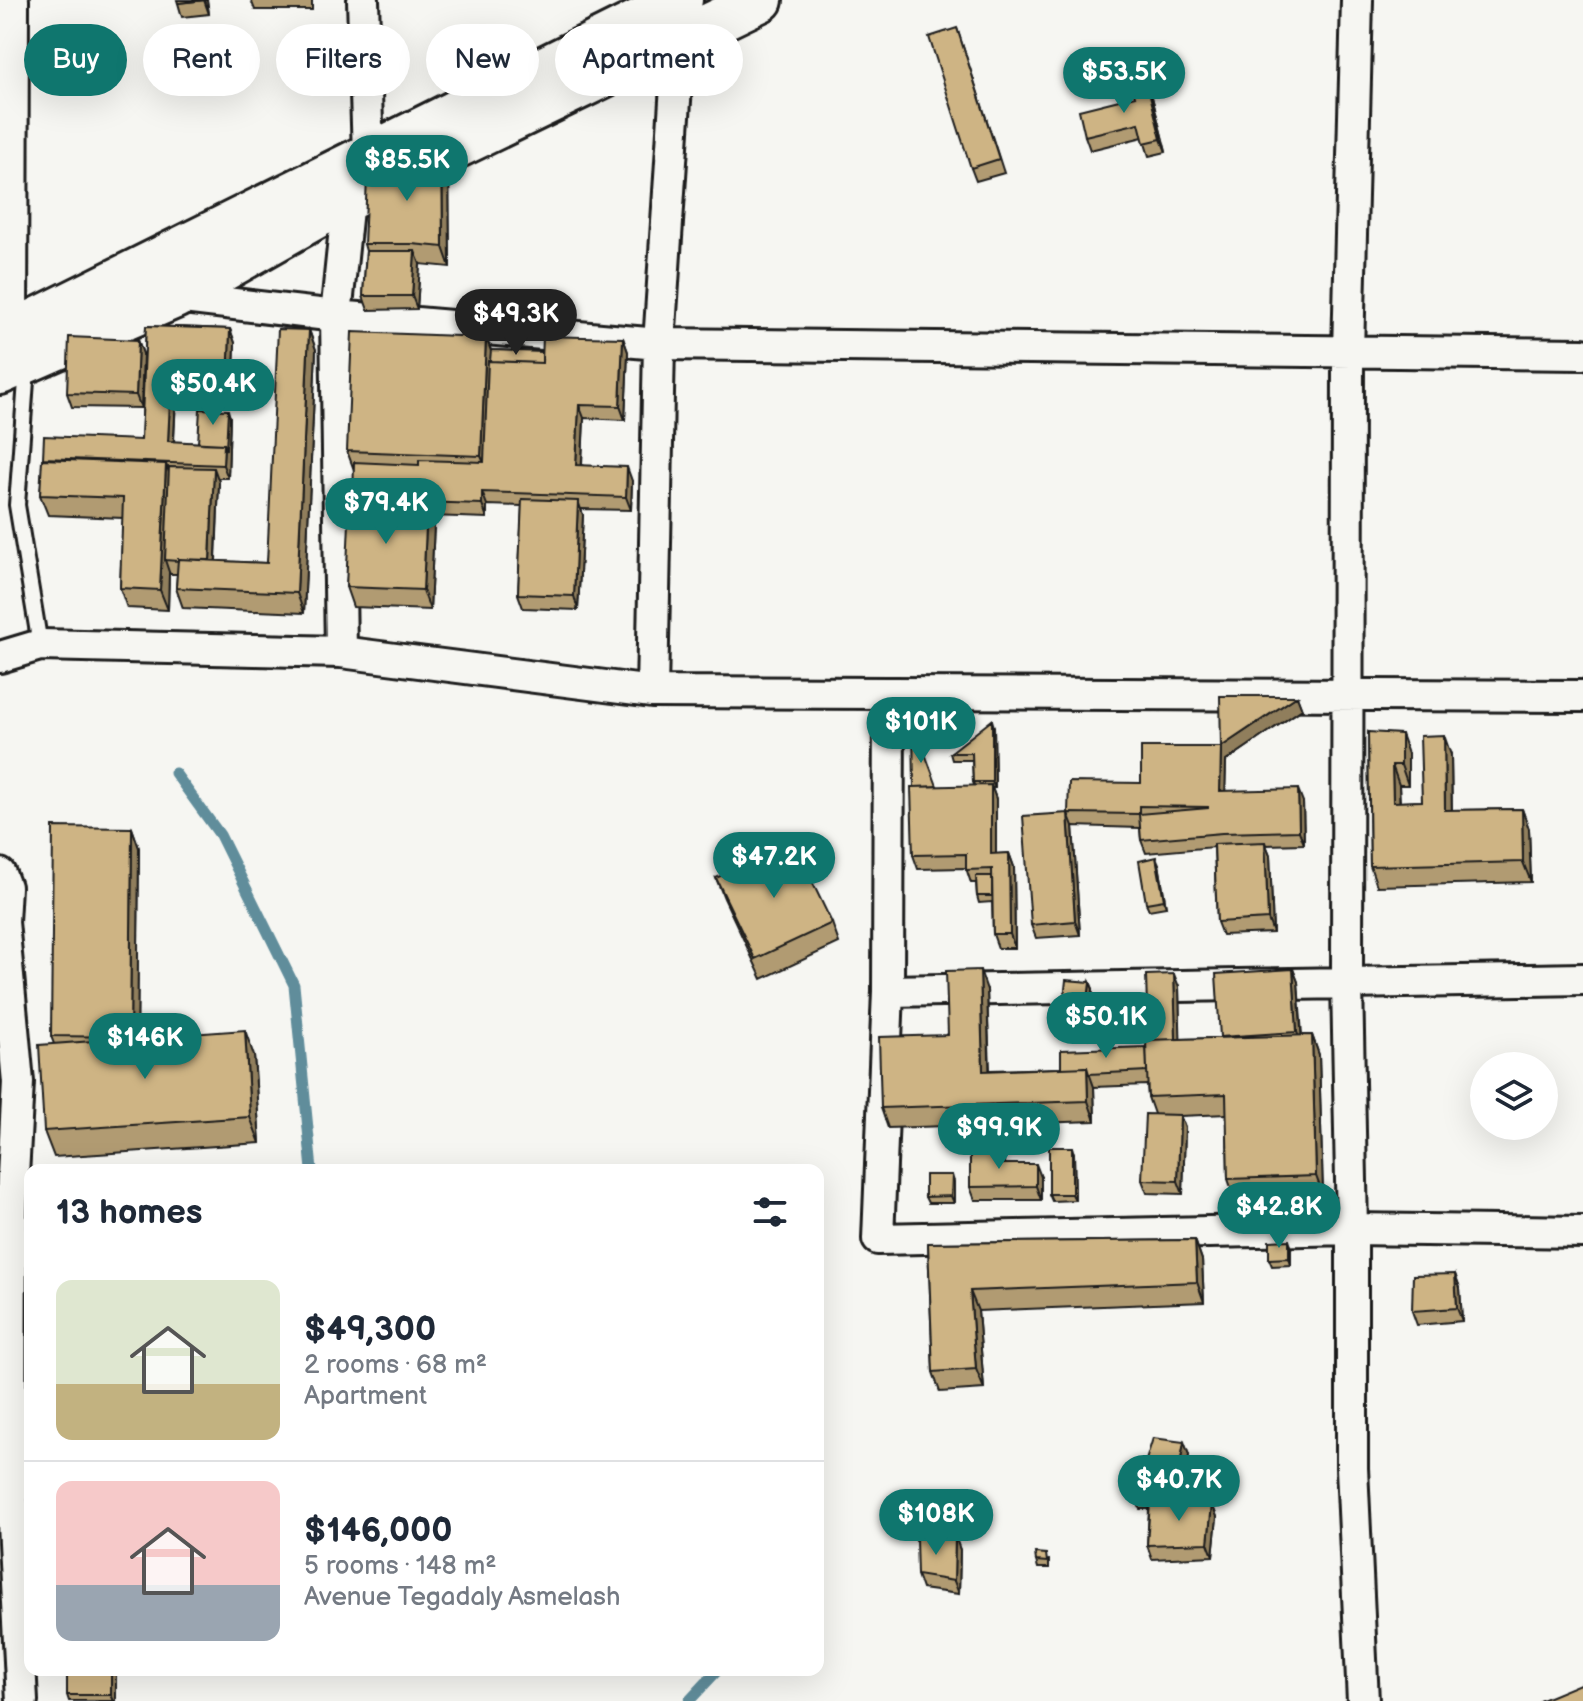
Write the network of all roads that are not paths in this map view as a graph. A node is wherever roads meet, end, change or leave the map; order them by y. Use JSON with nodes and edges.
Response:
{"nodes":[{"id":1,"x":10,"y":0,"type":"edge"},
{"id":2,"x":363,"y":0,"type":"edge"},
{"id":3,"x":761,"y":0,"type":"edge"},
{"id":4,"x":1357,"y":0,"type":"edge"},
{"id":5,"x":680,"y":10,"type":"edge"},
{"id":6,"x":368,"y":155,"type":"junction"},
{"id":7,"x":348,"y":199,"type":"junction"},
{"id":8,"x":175,"y":297,"type":"junction"},
{"id":9,"x":336,"y":316,"type":"junction"},
{"id":10,"x":659,"y":344,"type":"junction"},
{"id":11,"x":9,"y":351,"type":"edge"},
{"id":12,"x":1348,"y":352,"type":"junction"},
{"id":13,"x":1583,"y":354,"type":"edge"},
{"id":14,"x":40,"y":645,"type":"junction"},
{"id":15,"x":341,"y":652,"type":"junction"},
{"id":16,"x":0,"y":657,"type":"edge"},
{"id":17,"x":652,"y":692,"type":"junction"},
{"id":18,"x":889,"y":693,"type":"junction"},
{"id":19,"x":1349,"y":695,"type":"junction"},
{"id":20,"x":1583,"y":696,"type":"edge"},
{"id":21,"x":0,"y":874,"type":"edge"},
{"id":22,"x":1583,"y":979,"type":"edge"},
{"id":23,"x":1347,"y":983,"type":"junction"},
{"id":24,"x":888,"y":991,"type":"junction"},
{"id":25,"x":1352,"y":1229,"type":"junction"},
{"id":26,"x":1583,"y":1232,"type":"edge"},
{"id":27,"x":22,"y":1701,"type":"edge"},
{"id":28,"x":1363,"y":1701,"type":"edge"}],
"edges":[{"from":1,"to":11,"type":"street"},
{"from":2,"to":6,"type":"street"},
{"from":3,"to":5,"type":"main road"},
{"from":4,"to":12,"type":"street"},
{"from":5,"to":6,"type":"main road"},
{"from":5,"to":7,"type":"main road"},
{"from":5,"to":10,"type":"street"},
{"from":6,"to":7,"type":"street"},
{"from":6,"to":11,"type":"main road"},
{"from":7,"to":8,"type":"main road"},
{"from":7,"to":9,"type":"street"},
{"from":8,"to":9,"type":"street"},
{"from":8,"to":11,"type":"main road"},
{"from":9,"to":10,"type":"street"},
{"from":9,"to":15,"type":"street"},
{"from":10,"to":12,"type":"street"},
{"from":10,"to":17,"type":"street"},
{"from":11,"to":14,"type":"lane"},
{"from":12,"to":13,"type":"street"},
{"from":12,"to":19,"type":"street"},
{"from":14,"to":15,"type":"street"},
{"from":14,"to":16,"type":"street"},
{"from":15,"to":17,"type":"street"},
{"from":17,"to":18,"type":"street"},
{"from":18,"to":19,"type":"street"},
{"from":18,"to":24,"type":"street"},
{"from":19,"to":20,"type":"street"},
{"from":19,"to":23,"type":"street"},
{"from":21,"to":27,"type":"street"},
{"from":22,"to":23,"type":"street"},
{"from":23,"to":24,"type":"street"},
{"from":23,"to":25,"type":"street"},
{"from":24,"to":25,"type":"street"},
{"from":25,"to":26,"type":"street"},
{"from":25,"to":28,"type":"street"}]}
